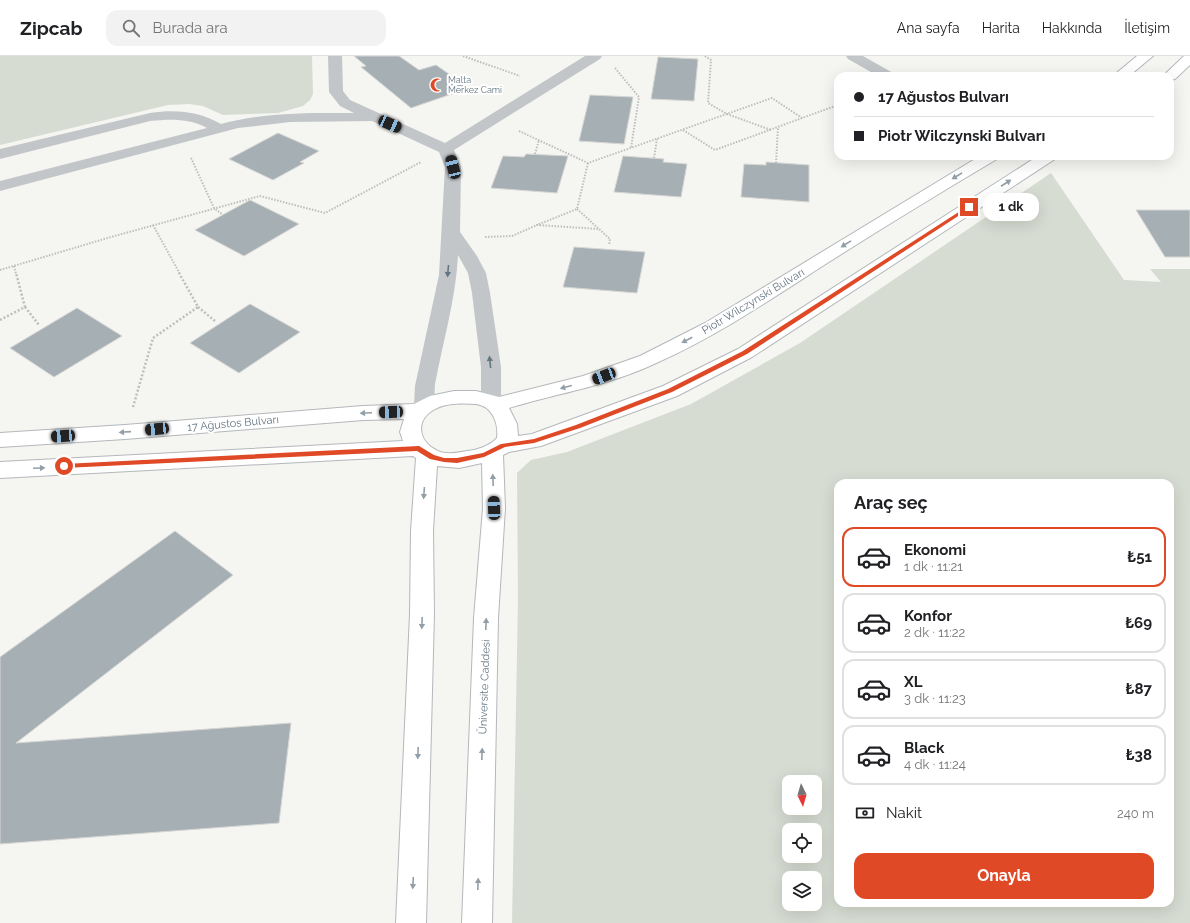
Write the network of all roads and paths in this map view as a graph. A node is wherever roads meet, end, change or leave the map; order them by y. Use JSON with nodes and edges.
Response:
{"nodes":[{"id":1,"x":335,"y":56,"type":"edge"},
{"id":2,"x":462,"y":56,"type":"edge"},
{"id":3,"x":595,"y":56,"type":"edge"},
{"id":4,"x":704,"y":56,"type":"edge"},
{"id":5,"x":852,"y":56,"type":"edge"},
{"id":6,"x":1146,"y":56,"type":"edge"},
{"id":7,"x":1190,"y":58,"type":"edge"},
{"id":8,"x":615,"y":68,"type":"dead end"},
{"id":9,"x":881,"y":72,"type":"edge"},
{"id":10,"x":1125,"y":72,"type":"edge"},
{"id":11,"x":1174,"y":72,"type":"edge"},
{"id":12,"x":547,"y":85,"type":"junction"},
{"id":13,"x":336,"y":92,"type":"junction"},
{"id":14,"x":834,"y":106,"type":"edge"},
{"id":15,"x":727,"y":114,"type":"junction"},
{"id":16,"x":376,"y":117,"type":"junction"},
{"id":17,"x":290,"y":118,"type":"junction"},
{"id":18,"x":802,"y":118,"type":"junction"},
{"id":19,"x":493,"y":119,"type":"junction"},
{"id":20,"x":218,"y":128,"type":"junction"},
{"id":21,"x":778,"y":128,"type":"junction"},
{"id":22,"x":683,"y":130,"type":"junction"},
{"id":23,"x":771,"y":130,"type":"junction"},
{"id":24,"x":181,"y":138,"type":"junction"},
{"id":25,"x":657,"y":139,"type":"junction"},
{"id":26,"x":539,"y":140,"type":"junction"},
{"id":27,"x":630,"y":148,"type":"junction"},
{"id":28,"x":446,"y":149,"type":"junction"},
{"id":29,"x":0,"y":154,"type":"edge"},
{"id":30,"x":535,"y":154,"type":"dead end"},
{"id":31,"x":654,"y":158,"type":"dead end"},
{"id":32,"x":984,"y":160,"type":"edge"},
{"id":33,"x":1043,"y":160,"type":"edge"},
{"id":34,"x":776,"y":162,"type":"dead end"},
{"id":35,"x":588,"y":163,"type":"junction"},
{"id":36,"x":0,"y":186,"type":"edge"},
{"id":37,"x":214,"y":208,"type":"junction"},
{"id":38,"x":577,"y":209,"type":"junction"},
{"id":39,"x":223,"y":215,"type":"dead end"},
{"id":40,"x":154,"y":225,"type":"junction"},
{"id":41,"x":537,"y":225,"type":"junction"},
{"id":42,"x":599,"y":229,"type":"junction"},
{"id":43,"x":451,"y":232,"type":"junction"},
{"id":44,"x":609,"y":245,"type":"dead end"},
{"id":45,"x":14,"y":266,"type":"junction"},
{"id":46,"x":0,"y":270,"type":"edge"},
{"id":47,"x":25,"y":307,"type":"junction"},
{"id":48,"x":198,"y":307,"type":"junction"},
{"id":49,"x":0,"y":320,"type":"edge"},
{"id":50,"x":215,"y":321,"type":"dead end"},
{"id":51,"x":39,"y":325,"type":"dead end"},
{"id":52,"x":494,"y":403,"type":"junction"},
{"id":53,"x":421,"y":408,"type":"junction"},
{"id":54,"x":125,"y":432,"type":"junction"},
{"id":55,"x":0,"y":440,"type":"edge"},
{"id":56,"x":498,"y":449,"type":"junction"},
{"id":57,"x":423,"y":451,"type":"junction"},
{"id":58,"x":0,"y":470,"type":"edge"},
{"id":59,"x":411,"y":923,"type":"edge"},
{"id":60,"x":476,"y":923,"type":"edge"}],
"edges":[{"from":1,"to":13,"type":"street"},
{"from":2,"to":12,"type":"path"},
{"from":3,"to":12,"type":"street"},
{"from":4,"to":15,"type":"path"},
{"from":5,"to":9,"type":"street"},
{"from":6,"to":10,"type":"main road"},
{"from":7,"to":11,"type":"main road"},
{"from":8,"to":27,"type":"path"},
{"from":12,"to":19,"type":"street"},
{"from":13,"to":16,"type":"street"},
{"from":13,"to":17,"type":"street"},
{"from":14,"to":18,"type":"path"},
{"from":15,"to":18,"type":"path"},
{"from":15,"to":22,"type":"path"},
{"from":15,"to":23,"type":"path"},
{"from":16,"to":17,"type":"street"},
{"from":16,"to":28,"type":"street"},
{"from":17,"to":20,"type":"street"},
{"from":18,"to":21,"type":"path"},
{"from":19,"to":26,"type":"path"},
{"from":19,"to":28,"type":"street"},
{"from":20,"to":24,"type":"street"},
{"from":20,"to":29,"type":"street"},
{"from":21,"to":23,"type":"path"},
{"from":21,"to":34,"type":"path"},
{"from":22,"to":23,"type":"path"},
{"from":22,"to":25,"type":"path"},
{"from":24,"to":36,"type":"street"},
{"from":24,"to":37,"type":"path"},
{"from":25,"to":27,"type":"path"},
{"from":25,"to":31,"type":"path"},
{"from":26,"to":30,"type":"path"},
{"from":26,"to":35,"type":"path"},
{"from":27,"to":35,"type":"path"},
{"from":28,"to":37,"type":"path"},
{"from":28,"to":43,"type":"street"},
{"from":32,"to":52,"type":"main road","name":"Piotr Wilczynski Bulvarı","one_way":true},
{"from":56,"to":33,"type":"main road","one_way":true},
{"from":35,"to":38,"type":"path"},
{"from":37,"to":39,"type":"path"},
{"from":37,"to":40,"type":"path"},
{"from":38,"to":41,"type":"path"},
{"from":38,"to":42,"type":"path"},
{"from":40,"to":45,"type":"path"},
{"from":40,"to":48,"type":"path"},
{"from":41,"to":42,"type":"path"},
{"from":41,"to":43,"type":"path"},
{"from":42,"to":44,"type":"path"},
{"from":52,"to":43,"type":"street","one_way":true},
{"from":43,"to":53,"type":"street","one_way":true},
{"from":45,"to":46,"type":"path"},
{"from":45,"to":47,"type":"path"},
{"from":47,"to":49,"type":"path"},
{"from":47,"to":51,"type":"path"},
{"from":48,"to":50,"type":"path"},
{"from":48,"to":54,"type":"path"},
{"from":52,"to":53,"type":"main road"},
{"from":52,"to":56,"type":"main road"},
{"from":53,"to":54,"type":"main road","name":"17 Ağustos Bulvarı","one_way":true},
{"from":53,"to":57,"type":"main road"},
{"from":54,"to":55,"type":"main road","name":"17 Ağustos Bulvarı","one_way":true},
{"from":56,"to":57,"type":"main road"},
{"from":60,"to":56,"type":"main road","name":"Üniversite Caddesi","one_way":true},
{"from":58,"to":57,"type":"main road","one_way":true},
{"from":57,"to":59,"type":"main road","one_way":true}]}
